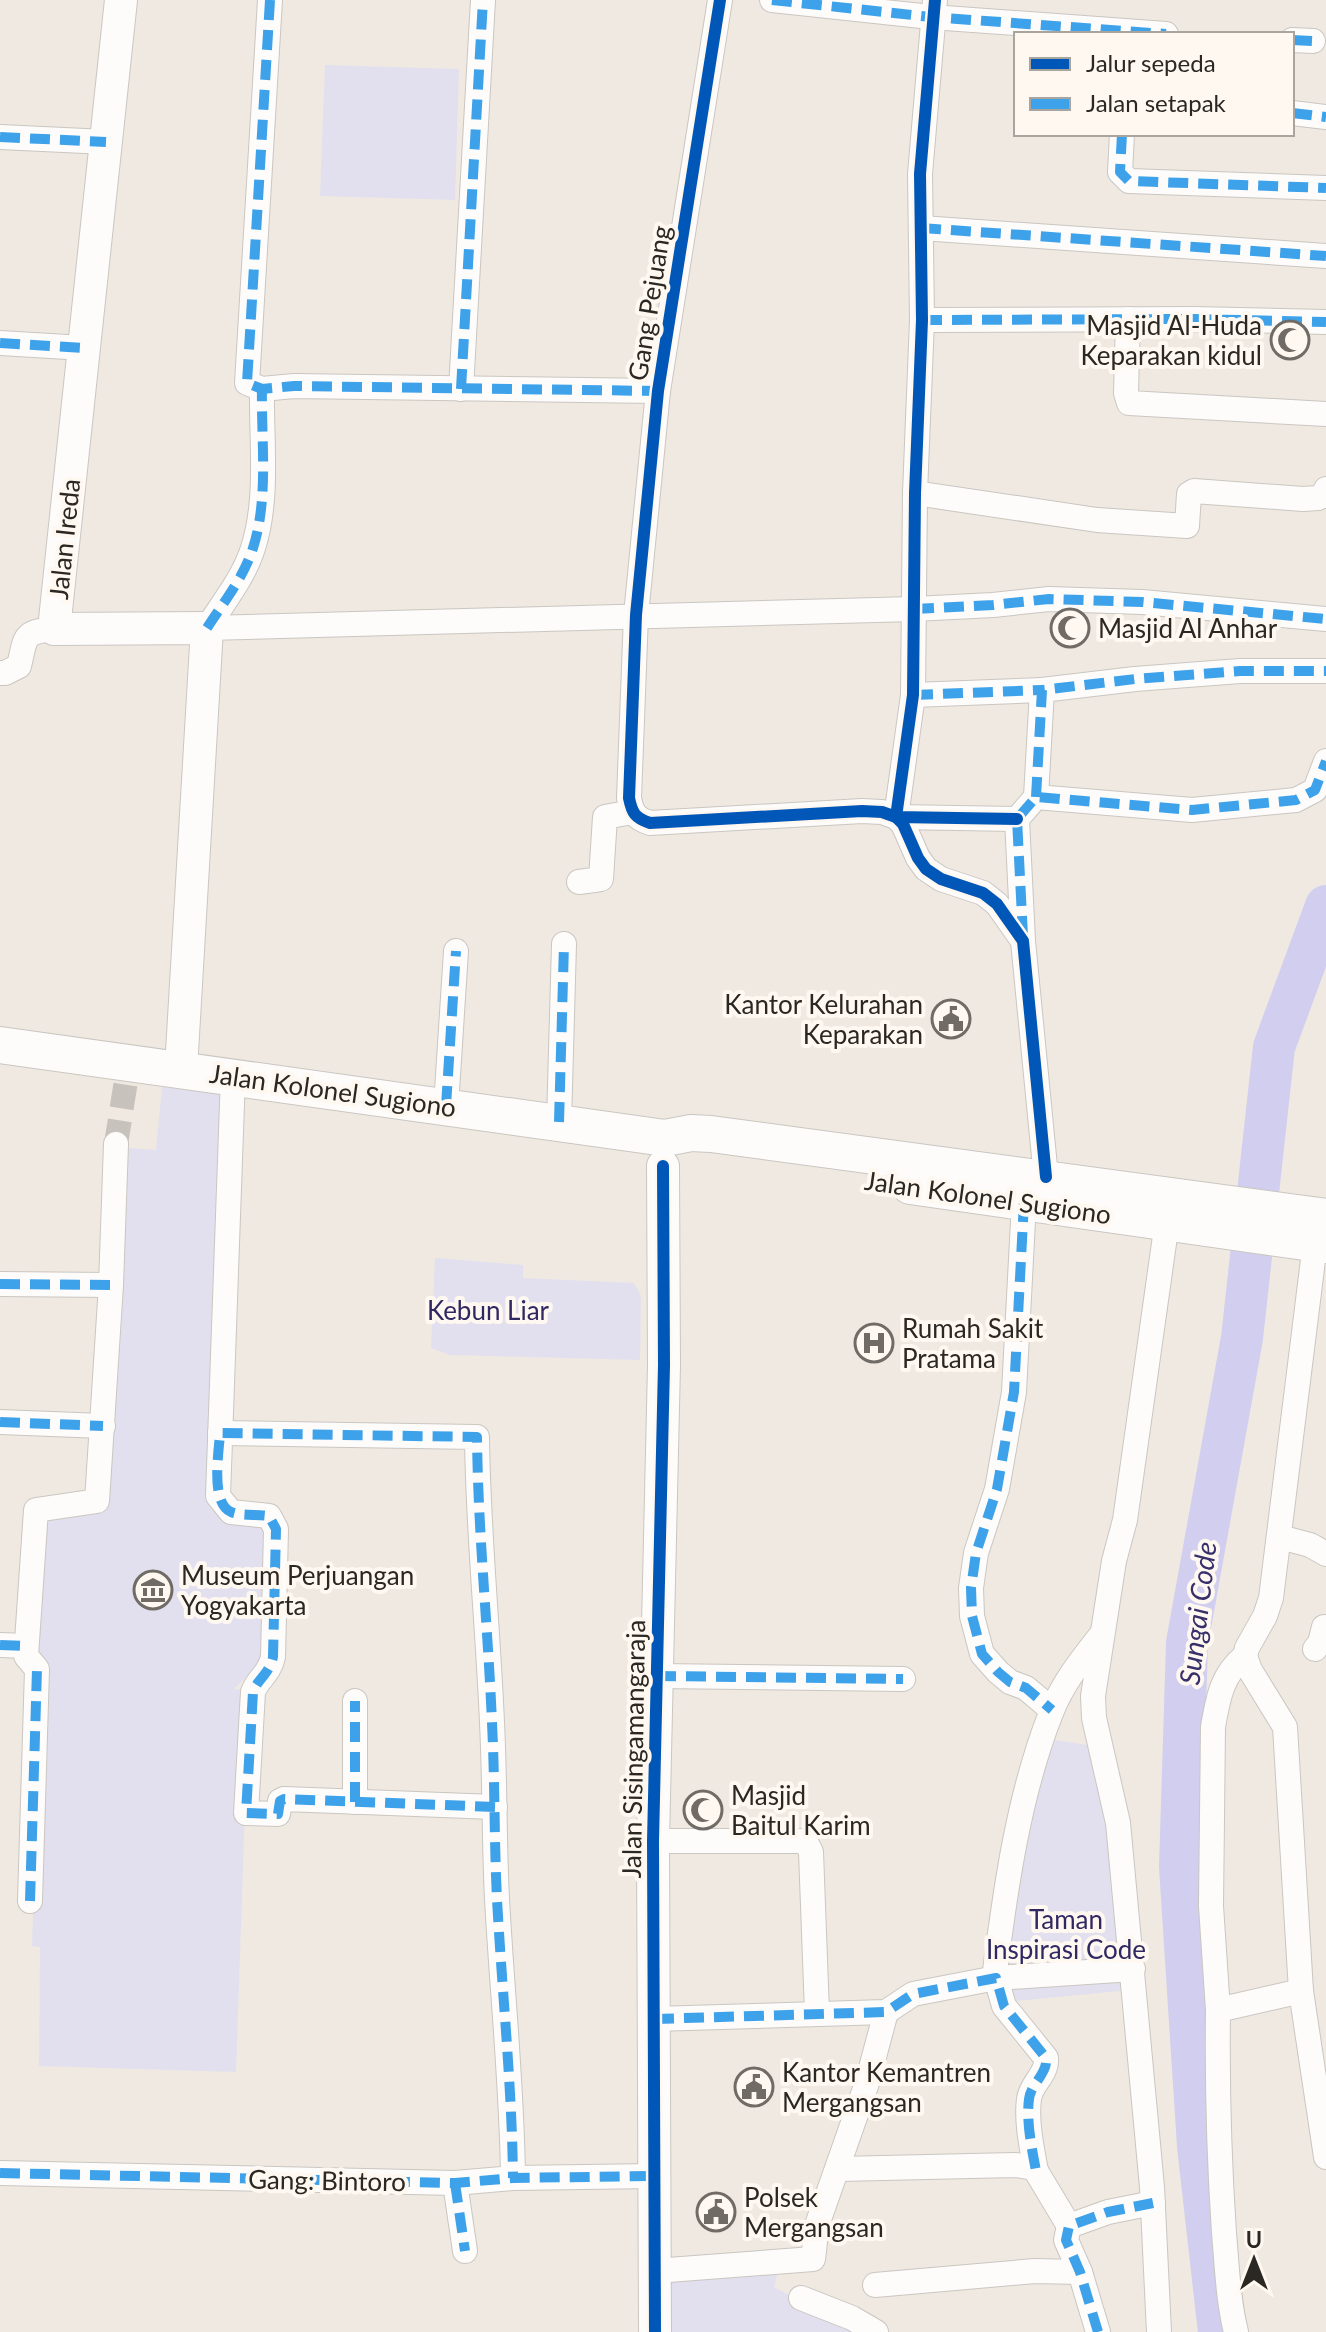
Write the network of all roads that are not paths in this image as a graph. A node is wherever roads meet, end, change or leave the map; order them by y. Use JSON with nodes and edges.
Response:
{"nodes":[{"id":1,"x":121,"y":0,"type":"edge"},
{"id":2,"x":270,"y":0,"type":"edge"},
{"id":3,"x":483,"y":0,"type":"edge"},
{"id":4,"x":720,"y":0,"type":"edge"},
{"id":5,"x":772,"y":0,"type":"edge"},
{"id":6,"x":933,"y":8,"type":"edge"},
{"id":7,"x":1148,"y":32,"type":"edge"},
{"id":8,"x":1294,"y":113,"type":"edge"},
{"id":9,"x":1326,"y":117,"type":"edge"},
{"id":10,"x":1122,"y":136,"type":"edge"},
{"id":11,"x":0,"y":137,"type":"edge"},
{"id":12,"x":106,"y":142,"type":"junction"},
{"id":13,"x":1326,"y":188,"type":"edge"},
{"id":14,"x":921,"y":228,"type":"junction"},
{"id":15,"x":1326,"y":256,"type":"edge"},
{"id":16,"x":1128,"y":319,"type":"junction"},
{"id":17,"x":922,"y":320,"type":"junction"},
{"id":18,"x":1326,"y":322,"type":"edge"},
{"id":19,"x":0,"y":343,"type":"edge"},
{"id":20,"x":84,"y":348,"type":"junction"},
{"id":21,"x":262,"y":389,"type":"junction"},
{"id":22,"x":461,"y":389,"type":"junction"},
{"id":23,"x":658,"y":391,"type":"junction"},
{"id":24,"x":1326,"y":414,"type":"edge"},
{"id":25,"x":1326,"y":489,"type":"edge"},
{"id":26,"x":915,"y":493,"type":"junction"},
{"id":27,"x":914,"y":609,"type":"junction"},
{"id":28,"x":636,"y":615,"type":"junction"},
{"id":29,"x":1326,"y":619,"type":"edge"},
{"id":30,"x":207,"y":628,"type":"junction"},
{"id":31,"x":54,"y":629,"type":"junction"},
{"id":32,"x":1326,"y":671,"type":"edge"},
{"id":33,"x":0,"y":673,"type":"edge"},
{"id":34,"x":1042,"y":690,"type":"junction"},
{"id":35,"x":913,"y":695,"type":"junction"},
{"id":36,"x":1326,"y":761,"type":"edge"},
{"id":37,"x":1036,"y":797,"type":"junction"},
{"id":38,"x":632,"y":812,"type":"junction"},
{"id":39,"x":896,"y":817,"type":"junction"},
{"id":40,"x":1017,"y":819,"type":"junction"},
{"id":41,"x":579,"y":882,"type":"dead end"},
{"id":42,"x":1023,"y":941,"type":"junction"},
{"id":43,"x":564,"y":944,"type":"dead end"},
{"id":44,"x":456,"y":951,"type":"dead end"},
{"id":45,"x":0,"y":1045,"type":"edge"},
{"id":46,"x":181,"y":1069,"type":"junction"},
{"id":47,"x":233,"y":1076,"type":"junction"},
{"id":48,"x":446,"y":1106,"type":"junction"},
{"id":49,"x":559,"y":1122,"type":"junction"},
{"id":50,"x":116,"y":1144,"type":"tunnel mouth"},
{"id":51,"x":664,"y":1152,"type":"junction"},
{"id":52,"x":1021,"y":1188,"type":"junction"},
{"id":53,"x":1172,"y":1214,"type":"junction"},
{"id":54,"x":1316,"y":1232,"type":"edge"},
{"id":55,"x":0,"y":1284,"type":"edge"},
{"id":56,"x":111,"y":1285,"type":"junction"},
{"id":57,"x":0,"y":1422,"type":"edge"},
{"id":58,"x":103,"y":1426,"type":"junction"},
{"id":59,"x":220,"y":1433,"type":"junction"},
{"id":60,"x":1280,"y":1537,"type":"junction"},
{"id":61,"x":1326,"y":1554,"type":"edge"},
{"id":62,"x":1325,"y":1621,"type":"edge"},
{"id":63,"x":1105,"y":1630,"type":"junction"},
{"id":64,"x":0,"y":1645,"type":"edge"},
{"id":65,"x":26,"y":1646,"type":"junction"},
{"id":66,"x":1315,"y":1649,"type":"dead end"},
{"id":67,"x":1245,"y":1656,"type":"junction"},
{"id":68,"x":656,"y":1676,"type":"junction"},
{"id":69,"x":903,"y":1679,"type":"dead end"},
{"id":70,"x":355,"y":1701,"type":"dead end"},
{"id":71,"x":1052,"y":1710,"type":"junction"},
{"id":72,"x":355,"y":1802,"type":"junction"},
{"id":73,"x":495,"y":1807,"type":"junction"},
{"id":74,"x":653,"y":1841,"type":"junction"},
{"id":75,"x":30,"y":1901,"type":"dead end"},
{"id":76,"x":1133,"y":1969,"type":"junction"},
{"id":77,"x":996,"y":1978,"type":"junction"},
{"id":78,"x":1301,"y":1991,"type":"junction"},
{"id":79,"x":1218,"y":2010,"type":"junction"},
{"id":80,"x":886,"y":2012,"type":"junction"},
{"id":81,"x":817,"y":2013,"type":"junction"},
{"id":82,"x":654,"y":2019,"type":"junction"},
{"id":83,"x":1326,"y":2157,"type":"edge"},
{"id":84,"x":839,"y":2169,"type":"junction"},
{"id":85,"x":1036,"y":2171,"type":"junction"},
{"id":86,"x":0,"y":2173,"type":"edge"},
{"id":87,"x":655,"y":2176,"type":"junction"},
{"id":88,"x":513,"y":2178,"type":"junction"},
{"id":89,"x":455,"y":2183,"type":"junction"},
{"id":90,"x":1153,"y":2203,"type":"junction"},
{"id":91,"x":1069,"y":2226,"type":"junction"},
{"id":92,"x":465,"y":2251,"type":"dead end"},
{"id":93,"x":655,"y":2271,"type":"junction"},
{"id":94,"x":1080,"y":2272,"type":"junction"},
{"id":95,"x":875,"y":2285,"type":"dead end"},
{"id":96,"x":801,"y":2298,"type":"dead end"},
{"id":97,"x":1091,"y":2329,"type":"edge"},
{"id":98,"x":655,"y":2332,"type":"edge"},
{"id":99,"x":876,"y":2332,"type":"edge"},
{"id":100,"x":1159,"y":2332,"type":"edge"},
{"id":101,"x":1236,"y":2332,"type":"edge"}],
"edges":[{"from":1,"to":12,"type":"street","name":"Jalan Ireda"},
{"from":2,"to":21,"type":"street"},
{"from":3,"to":22,"type":"street"},
{"from":4,"to":23,"type":"street","name":"Gang Pejuang"},
{"from":5,"to":6,"type":"street"},
{"from":6,"to":7,"type":"street"},
{"from":6,"to":14,"type":"street"},
{"from":8,"to":9,"type":"street"},
{"from":10,"to":13,"type":"street"},
{"from":11,"to":12,"type":"street"},
{"from":12,"to":20,"type":"street","name":"Jalan Ireda"},
{"from":14,"to":15,"type":"street"},
{"from":14,"to":17,"type":"street"},
{"from":16,"to":17,"type":"street"},
{"from":16,"to":18,"type":"street"},
{"from":16,"to":24,"type":"street"},
{"from":17,"to":26,"type":"street"},
{"from":19,"to":20,"type":"street"},
{"from":20,"to":31,"type":"street","name":"Jalan Ireda"},
{"from":21,"to":22,"type":"street"},
{"from":21,"to":30,"type":"street"},
{"from":22,"to":23,"type":"street"},
{"from":23,"to":28,"type":"street","name":"Gang Pejuang"},
{"from":25,"to":26,"type":"street"},
{"from":26,"to":27,"type":"street"},
{"from":27,"to":28,"type":"street"},
{"from":27,"to":29,"type":"street"},
{"from":27,"to":35,"type":"street"},
{"from":28,"to":30,"type":"street"},
{"from":28,"to":38,"type":"street","name":"Gang Pejuang"},
{"from":30,"to":31,"type":"street","name":"Jalan Ireda"},
{"from":30,"to":46,"type":"street"},
{"from":31,"to":33,"type":"street"},
{"from":32,"to":34,"type":"street"},
{"from":34,"to":35,"type":"street"},
{"from":34,"to":37,"type":"street"},
{"from":35,"to":39,"type":"street"},
{"from":36,"to":37,"type":"street"},
{"from":37,"to":40,"type":"street"},
{"from":38,"to":39,"type":"street"},
{"from":38,"to":41,"type":"street"},
{"from":39,"to":40,"type":"street"},
{"from":39,"to":42,"type":"street"},
{"from":40,"to":42,"type":"street"},
{"from":42,"to":52,"type":"street"},
{"from":43,"to":49,"type":"street"},
{"from":44,"to":48,"type":"street"},
{"from":45,"to":46,"type":"main road","name":"Jalan Kolonel Sugiono"},
{"from":46,"to":47,"type":"main road","name":"Jalan Kolonel Sugiono"},
{"from":47,"to":48,"type":"main road","name":"Jalan Kolonel Sugiono"},
{"from":47,"to":59,"type":"street"},
{"from":48,"to":49,"type":"main road","name":"Jalan Kolonel Sugiono"},
{"from":49,"to":51,"type":"main road","name":"Jalan Kolonel Sugiono"},
{"from":50,"to":56,"type":"street"},
{"from":51,"to":52,"type":"main road","name":"Jalan Kolonel Sugiono"},
{"from":51,"to":68,"type":"street","name":"Jalan Sisingamangaraja"},
{"from":52,"to":53,"type":"main road","name":"Jalan Kolonel Sugiono"},
{"from":52,"to":71,"type":"street"},
{"from":53,"to":54,"type":"main road","name":"Jalan Kolonel Sugiono"},
{"from":53,"to":63,"type":"street"},
{"from":54,"to":60,"type":"street"},
{"from":55,"to":56,"type":"street"},
{"from":56,"to":58,"type":"street"},
{"from":57,"to":58,"type":"street"},
{"from":58,"to":65,"type":"street"},
{"from":59,"to":72,"type":"street"},
{"from":59,"to":73,"type":"street"},
{"from":60,"to":61,"type":"street"},
{"from":60,"to":67,"type":"street"},
{"from":62,"to":66,"type":"street"},
{"from":63,"to":71,"type":"street"},
{"from":63,"to":76,"type":"street"},
{"from":64,"to":65,"type":"street"},
{"from":65,"to":75,"type":"street"},
{"from":67,"to":78,"type":"street"},
{"from":67,"to":79,"type":"street"},
{"from":68,"to":69,"type":"street"},
{"from":68,"to":74,"type":"street","name":"Jalan Sisingamangaraja"},
{"from":70,"to":72,"type":"street"},
{"from":71,"to":77,"type":"street"},
{"from":72,"to":73,"type":"street"},
{"from":73,"to":88,"type":"street"},
{"from":74,"to":81,"type":"street"},
{"from":74,"to":82,"type":"street","name":"Jalan Sisingamangaraja"},
{"from":76,"to":77,"type":"street"},
{"from":76,"to":90,"type":"street"},
{"from":77,"to":80,"type":"street"},
{"from":77,"to":85,"type":"street"},
{"from":78,"to":79,"type":"street"},
{"from":78,"to":83,"type":"street"},
{"from":79,"to":101,"type":"street"},
{"from":80,"to":81,"type":"street"},
{"from":80,"to":84,"type":"street"},
{"from":81,"to":82,"type":"street"},
{"from":82,"to":87,"type":"street","name":"Jalan Sisingamangaraja"},
{"from":84,"to":85,"type":"street"},
{"from":84,"to":93,"type":"street"},
{"from":85,"to":91,"type":"street"},
{"from":86,"to":89,"type":"street","name":"Gang: Bintoro"},
{"from":87,"to":88,"type":"street","name":"Gang: Bintoro"},
{"from":87,"to":93,"type":"street","name":"Jalan Sisingamangaraja"},
{"from":88,"to":89,"type":"street","name":"Gang: Bintoro"},
{"from":89,"to":92,"type":"street"},
{"from":90,"to":91,"type":"street"},
{"from":90,"to":100,"type":"street"},
{"from":91,"to":94,"type":"street"},
{"from":93,"to":98,"type":"street","name":"Jalan Sisingamangaraja"},
{"from":94,"to":95,"type":"street"},
{"from":94,"to":97,"type":"street"},
{"from":96,"to":99,"type":"street"}]}
